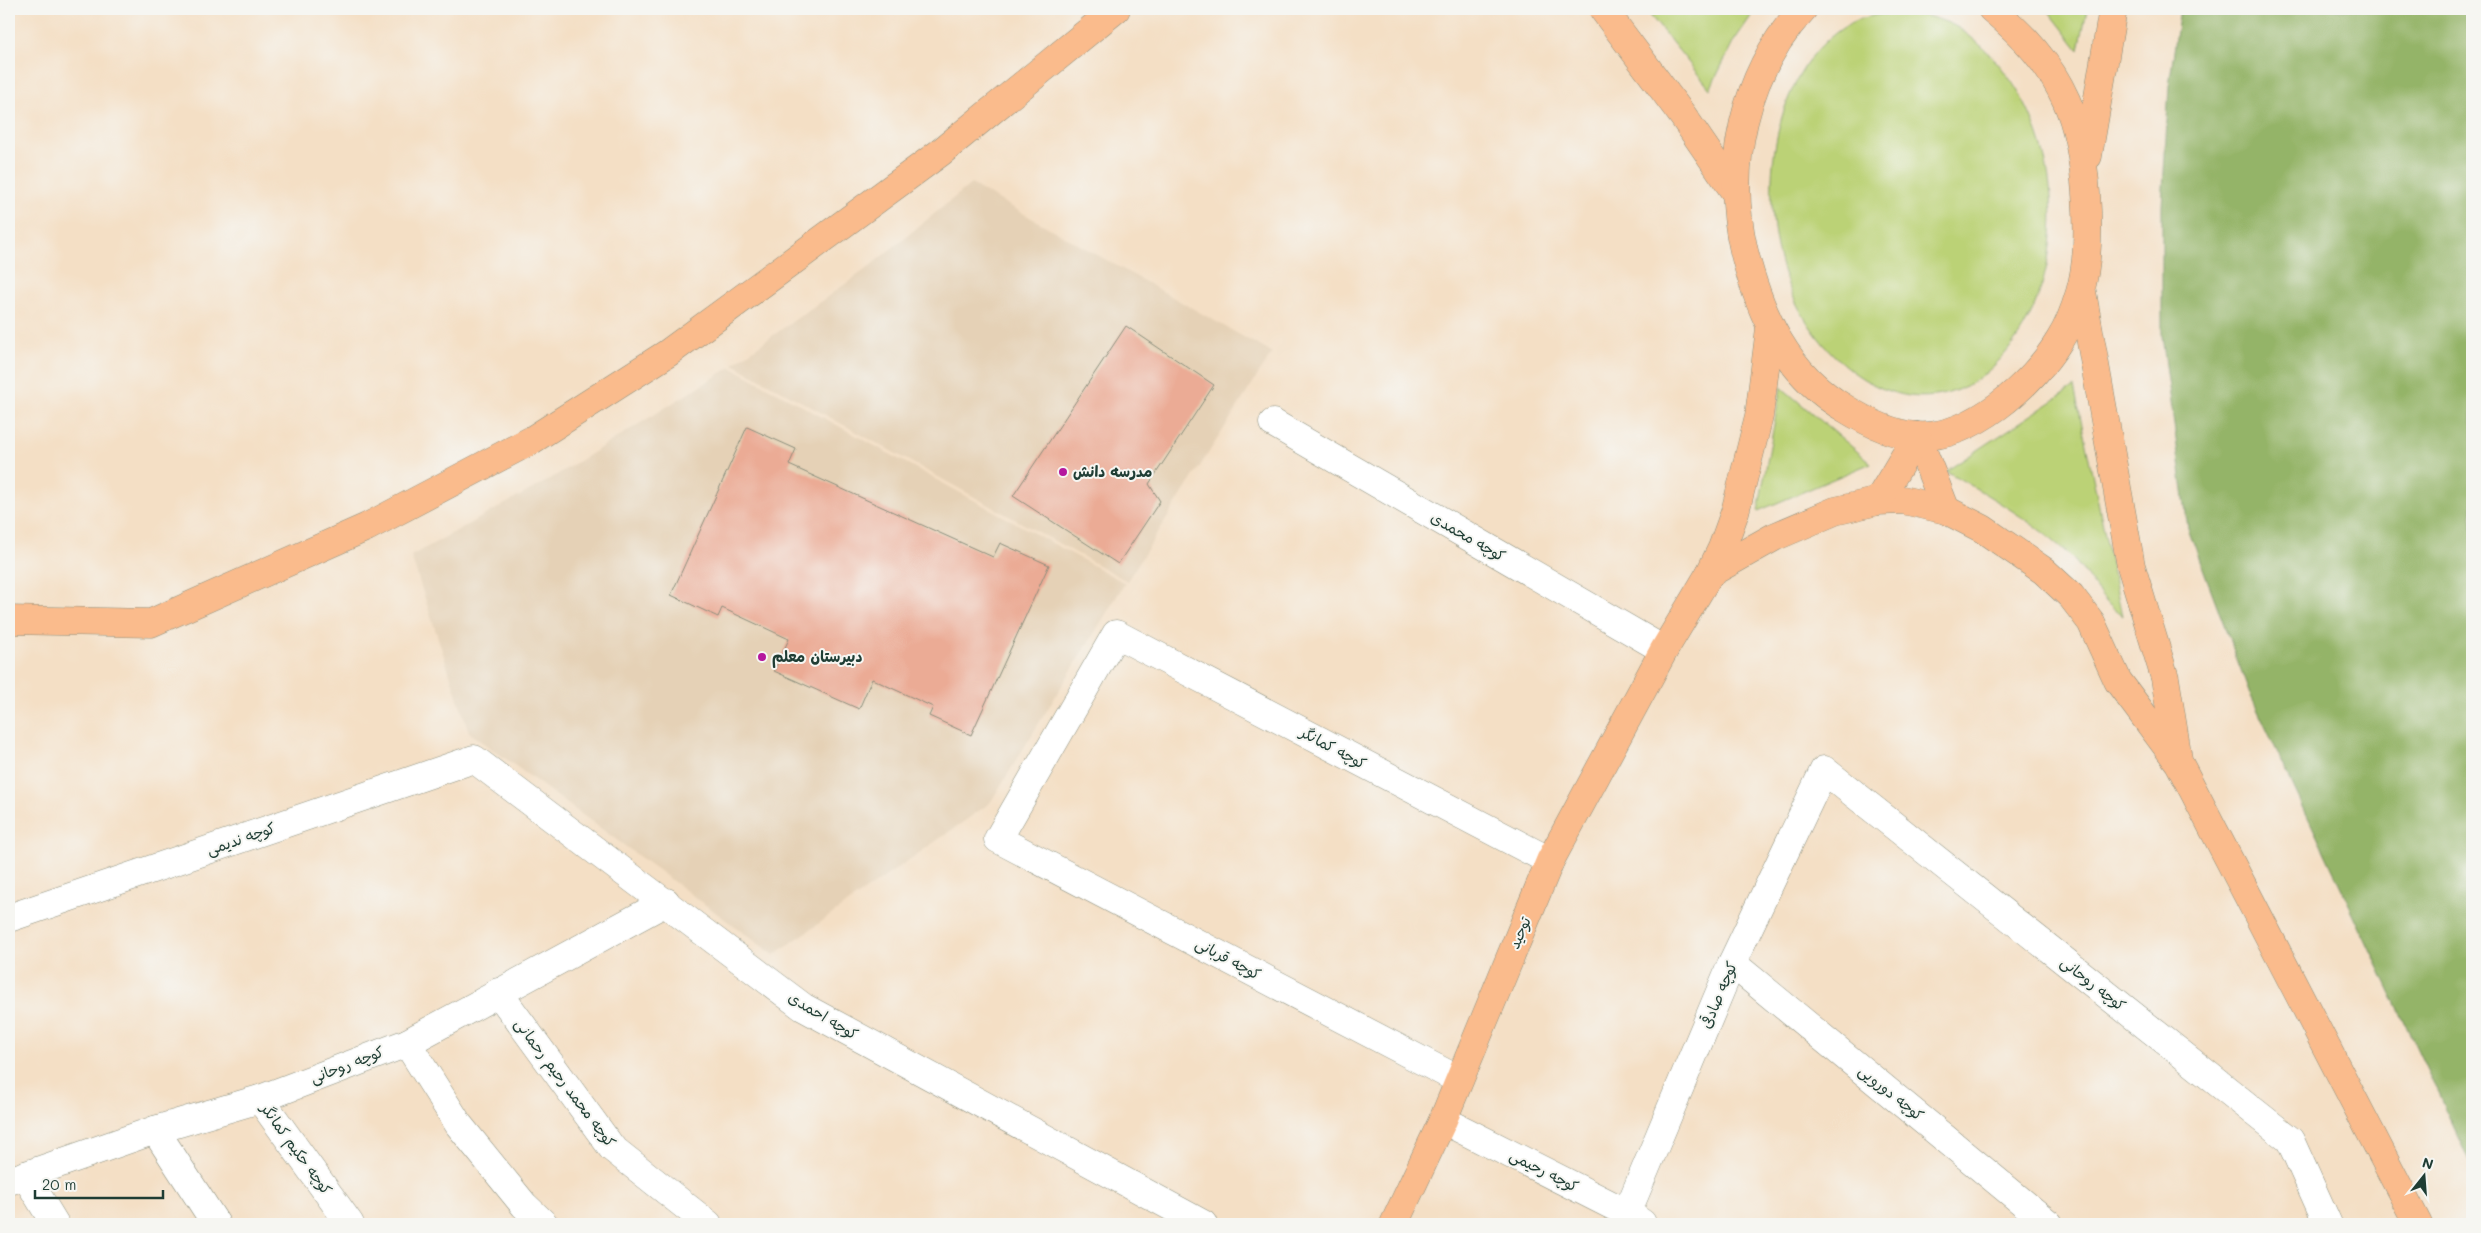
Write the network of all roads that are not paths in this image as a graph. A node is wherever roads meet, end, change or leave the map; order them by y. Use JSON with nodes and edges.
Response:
{"nodes":[{"id":1,"x":1116,"y":9,"type":"edge"},
{"id":2,"x":1603,"y":9,"type":"edge"},
{"id":3,"x":1803,"y":9,"type":"edge"},
{"id":4,"x":1992,"y":9,"type":"edge"},
{"id":5,"x":2113,"y":9,"type":"edge"},
{"id":6,"x":2085,"y":175,"type":"junction"},
{"id":7,"x":1735,"y":192,"type":"junction"},
{"id":8,"x":2081,"y":289,"type":"junction"},
{"id":9,"x":1770,"y":328,"type":"junction"},
{"id":10,"x":1273,"y":423,"type":"dead end"},
{"id":11,"x":1917,"y":436,"type":"junction"},
{"id":12,"x":1878,"y":501,"type":"junction"},
{"id":13,"x":1946,"y":510,"type":"junction"},
{"id":14,"x":1710,"y":574,"type":"junction"},
{"id":15,"x":9,"y":620,"type":"edge"},
{"id":16,"x":1664,"y":650,"type":"junction"},
{"id":17,"x":474,"y":759,"type":"joint"},
{"id":18,"x":2179,"y":763,"type":"junction"},
{"id":19,"x":1824,"y":770,"type":"joint"},
{"id":20,"x":998,"y":838,"type":"joint"},
{"id":21,"x":1550,"y":860,"type":"junction"},
{"id":22,"x":666,"y":902,"type":"junction"},
{"id":23,"x":9,"y":918,"type":"edge"},
{"id":24,"x":1732,"y":964,"type":"junction"},
{"id":25,"x":498,"y":992,"type":"junction"},
{"id":26,"x":407,"y":1043,"type":"junction"},
{"id":27,"x":1459,"y":1080,"type":"junction"},
{"id":28,"x":260,"y":1099,"type":"junction"},
{"id":29,"x":1443,"y":1120,"type":"junction"},
{"id":30,"x":155,"y":1130,"type":"junction"},
{"id":31,"x":17,"y":1178,"type":"edge"},
{"id":32,"x":1632,"y":1220,"type":"edge"},
{"id":33,"x":54,"y":1224,"type":"edge"},
{"id":34,"x":216,"y":1224,"type":"edge"},
{"id":35,"x":350,"y":1224,"type":"edge"},
{"id":36,"x":544,"y":1224,"type":"edge"},
{"id":37,"x":708,"y":1224,"type":"edge"},
{"id":38,"x":1203,"y":1224,"type":"edge"},
{"id":39,"x":1394,"y":1224,"type":"edge"},
{"id":40,"x":2049,"y":1224,"type":"edge"},
{"id":41,"x":2328,"y":1224,"type":"edge"},
{"id":42,"x":2418,"y":1224,"type":"edge"}],
"edges":[{"from":1,"to":15,"type":"main road"},
{"from":2,"to":7,"type":"main road"},
{"from":3,"to":7,"type":"main road"},
{"from":4,"to":6,"type":"main road"},
{"from":5,"to":6,"type":"main road"},
{"from":6,"to":8,"type":"main road"},
{"from":7,"to":9,"type":"main road"},
{"from":8,"to":11,"type":"main road"},
{"from":8,"to":18,"type":"main road"},
{"from":9,"to":11,"type":"main road"},
{"from":9,"to":14,"type":"main road","name":"توحید"},
{"from":10,"to":16,"type":"street","name":"کوچه محمدی"},
{"from":11,"to":12,"type":"main road"},
{"from":11,"to":13,"type":"main road"},
{"from":12,"to":13,"type":"main road"},
{"from":12,"to":14,"type":"main road"},
{"from":13,"to":18,"type":"main road"},
{"from":14,"to":16,"type":"main road","name":"توحید"},
{"from":16,"to":21,"type":"main road","name":"توحید"},
{"from":17,"to":22,"type":"street","name":"کوچه احمدی"},
{"from":17,"to":23,"type":"street","name":"کوچه ندیمی"},
{"from":18,"to":42,"type":"main road"},
{"from":19,"to":24,"type":"street","name":"کوچه صادقی"},
{"from":19,"to":41,"type":"street","name":"کوچه روحانی"},
{"from":20,"to":21,"type":"street","name":"کوچه کمانگر"},
{"from":20,"to":27,"type":"street","name":"کوچه قربانی"},
{"from":21,"to":27,"type":"main road","name":"توحید"},
{"from":22,"to":25,"type":"street","name":"کوچه روحانی"},
{"from":22,"to":38,"type":"street","name":"کوچه احمدی"},
{"from":24,"to":32,"type":"street","name":"کوچه صادقی"},
{"from":24,"to":40,"type":"street","name":"کوچه دورویی"},
{"from":25,"to":26,"type":"street","name":"کوچه روحانی"},
{"from":25,"to":37,"type":"street","name":"کوچه محمد رحیم رحمانی"},
{"from":26,"to":28,"type":"street","name":"کوچه روحانی"},
{"from":26,"to":36,"type":"street"},
{"from":27,"to":29,"type":"main road","name":"توحید"},
{"from":28,"to":30,"type":"street","name":"کوچه روحانی"},
{"from":28,"to":35,"type":"street","name":"کوچه حکیم کمانگر"},
{"from":29,"to":32,"type":"street","name":"کوچه رحیمی"},
{"from":29,"to":39,"type":"main road","name":"توحید"},
{"from":30,"to":31,"type":"street","name":"کوچه روحانی"},
{"from":30,"to":34,"type":"street"},
{"from":31,"to":33,"type":"street"}]}
